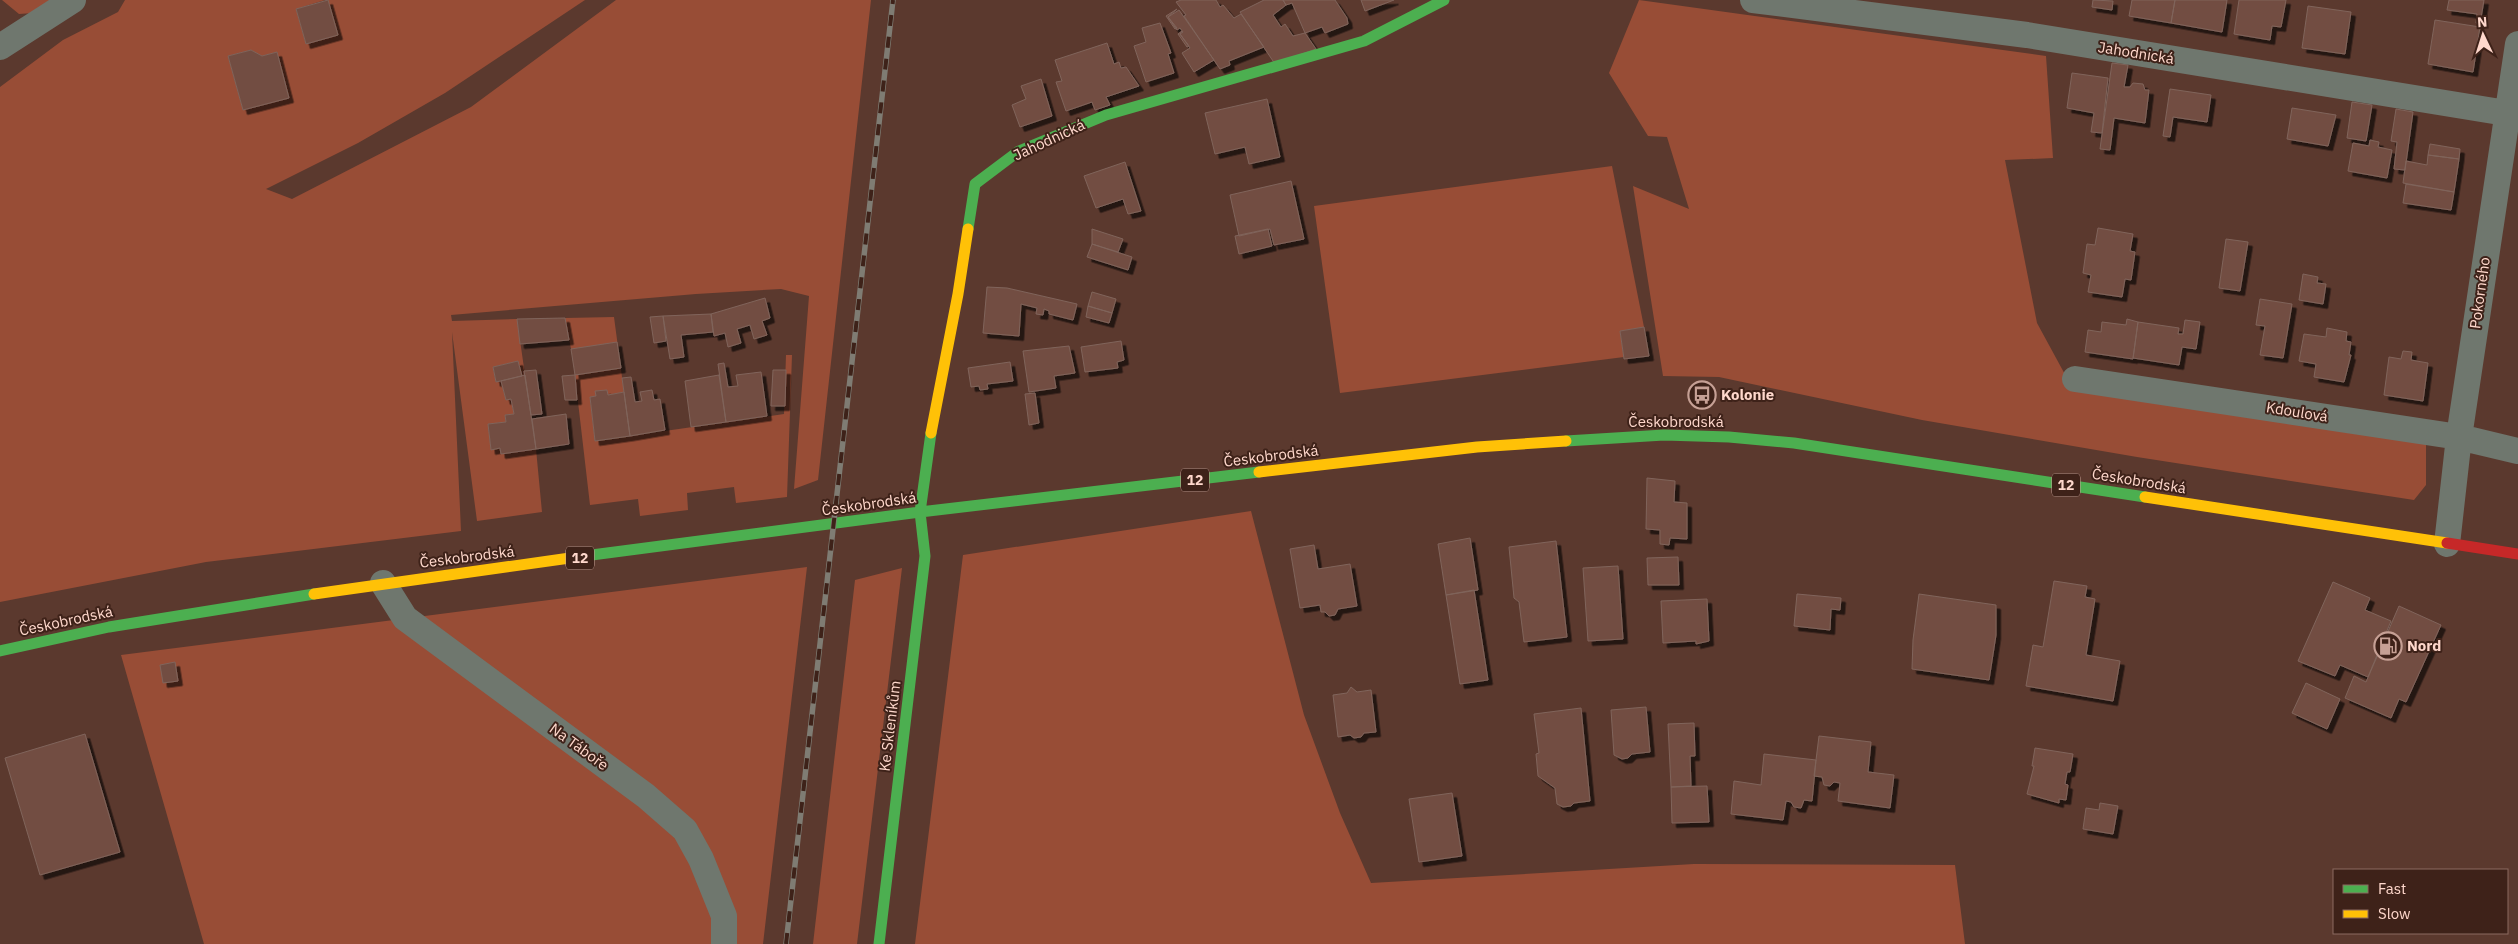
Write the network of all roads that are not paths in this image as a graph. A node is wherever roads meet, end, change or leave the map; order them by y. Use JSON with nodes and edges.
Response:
{"nodes":[{"id":1,"x":73,"y":0,"type":"edge"},
{"id":2,"x":1444,"y":0,"type":"edge"},
{"id":3,"x":1753,"y":0,"type":"edge"},
{"id":4,"x":2518,"y":44,"type":"edge"},
{"id":5,"x":0,"y":47,"type":"edge"},
{"id":6,"x":2512,"y":114,"type":"edge"},
{"id":7,"x":2075,"y":378,"type":"dead end"},
{"id":8,"x":2459,"y":437,"type":"junction"},
{"id":9,"x":2518,"y":451,"type":"edge"},
{"id":10,"x":916,"y":513,"type":"junction"},
{"id":11,"x":2447,"y":544,"type":"junction"},
{"id":12,"x":2518,"y":554,"type":"edge"},
{"id":13,"x":383,"y":583,"type":"junction"},
{"id":14,"x":0,"y":651,"type":"edge"},
{"id":15,"x":724,"y":944,"type":"edge"},
{"id":16,"x":879,"y":944,"type":"edge"}],
"edges":[{"from":1,"to":5,"type":"street"},
{"from":2,"to":10,"type":"main road","name":"Jahodnická"},
{"from":3,"to":6,"type":"street","name":"Jahodnická"},
{"from":4,"to":6,"type":"street","name":"Pokorného"},
{"from":6,"to":8,"type":"street","name":"Pokorného"},
{"from":7,"to":8,"type":"street","name":"Kdoulová"},
{"from":8,"to":9,"type":"street","name":"Kdoulová"},
{"from":8,"to":11,"type":"street","name":"Pokorného"},
{"from":10,"to":11,"type":"main road","name":"Českobrodská","number":"12"},
{"from":10,"to":13,"type":"main road","name":"Českobrodská","number":"12"},
{"from":10,"to":16,"type":"main road","name":"Ke Skleníkům"},
{"from":11,"to":12,"type":"main road","name":"Českobrodská","number":"12"},
{"from":13,"to":14,"type":"main road","name":"Českobrodská","number":"12"},
{"from":13,"to":15,"type":"street","name":"Na Táboře"}]}
